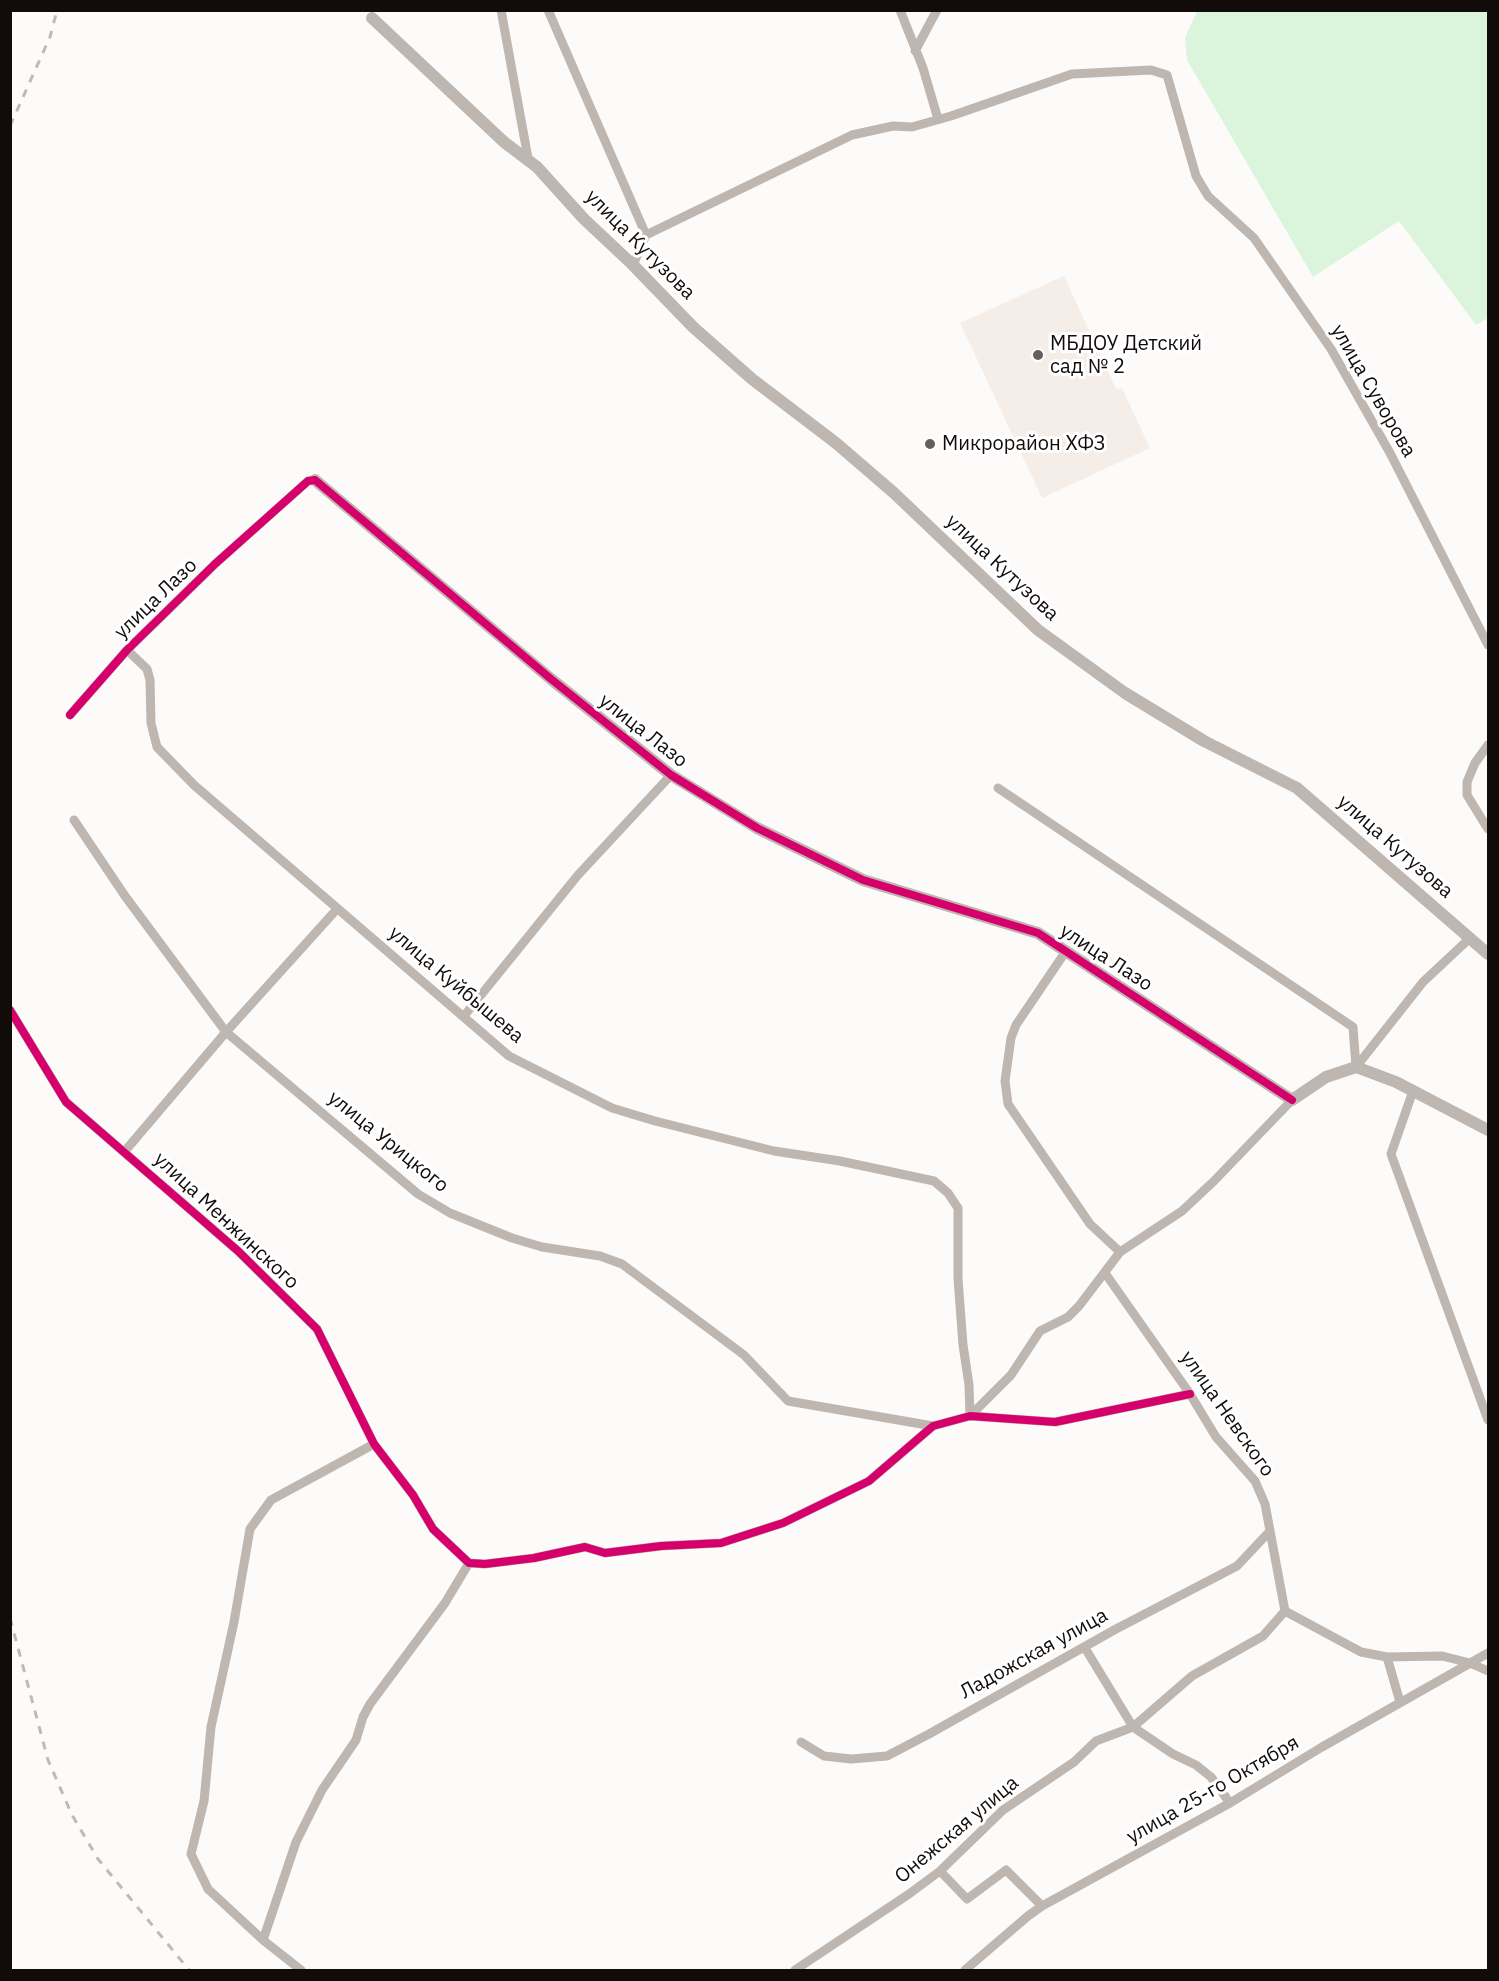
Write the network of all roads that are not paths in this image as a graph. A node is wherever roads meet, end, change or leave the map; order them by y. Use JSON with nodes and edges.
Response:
{"nodes":[{"id":1,"x":501,"y":10,"type":"edge"},
{"id":2,"x":548,"y":10,"type":"edge"},
{"id":3,"x":900,"y":10,"type":"edge"},
{"id":4,"x":938,"y":10,"type":"edge"},
{"id":5,"x":372,"y":18,"type":"dead end"},
{"id":6,"x":915,"y":51,"type":"junction"},
{"id":7,"x":938,"y":119,"type":"junction"},
{"id":8,"x":528,"y":158,"type":"junction"},
{"id":9,"x":646,"y":235,"type":"junction"},
{"id":10,"x":633,"y":265,"type":"junction"},
{"id":11,"x":315,"y":480,"type":"joint"},
{"id":12,"x":1488,"y":645,"type":"edge"},
{"id":13,"x":127,"y":650,"type":"junction"},
{"id":14,"x":70,"y":716,"type":"dead end"},
{"id":15,"x":1488,"y":745,"type":"edge"},
{"id":16,"x":671,"y":775,"type":"junction"},
{"id":17,"x":998,"y":788,"type":"dead end"},
{"id":18,"x":74,"y":820,"type":"dead end"},
{"id":19,"x":1488,"y":829,"type":"edge"},
{"id":20,"x":337,"y":909,"type":"junction"},
{"id":21,"x":1470,"y":938,"type":"junction"},
{"id":22,"x":1066,"y":951,"type":"junction"},
{"id":23,"x":1488,"y":954,"type":"edge"},
{"id":24,"x":10,"y":1010,"type":"edge"},
{"id":25,"x":464,"y":1016,"type":"junction"},
{"id":26,"x":226,"y":1032,"type":"junction"},
{"id":27,"x":1356,"y":1067,"type":"junction"},
{"id":28,"x":1413,"y":1091,"type":"junction"},
{"id":29,"x":1292,"y":1100,"type":"junction"},
{"id":30,"x":1488,"y":1130,"type":"edge"},
{"id":31,"x":125,"y":1151,"type":"junction"},
{"id":32,"x":1120,"y":1252,"type":"junction"},
{"id":33,"x":1106,"y":1273,"type":"junction"},
{"id":34,"x":1190,"y":1394,"type":"junction"},
{"id":35,"x":970,"y":1416,"type":"junction"},
{"id":36,"x":1488,"y":1420,"type":"edge"},
{"id":37,"x":933,"y":1426,"type":"junction"},
{"id":38,"x":374,"y":1444,"type":"junction"},
{"id":39,"x":1270,"y":1531,"type":"junction"},
{"id":40,"x":469,"y":1563,"type":"junction"},
{"id":41,"x":1285,"y":1611,"type":"junction"},
{"id":42,"x":1084,"y":1648,"type":"junction"},
{"id":43,"x":1488,"y":1653,"type":"edge"},
{"id":44,"x":1387,"y":1657,"type":"junction"},
{"id":45,"x":1470,"y":1664,"type":"junction"},
{"id":46,"x":1488,"y":1671,"type":"edge"},
{"id":47,"x":1400,"y":1702,"type":"junction"},
{"id":48,"x":1133,"y":1727,"type":"junction"},
{"id":49,"x":801,"y":1742,"type":"dead end"},
{"id":50,"x":1230,"y":1803,"type":"junction"},
{"id":51,"x":940,"y":1871,"type":"junction"},
{"id":52,"x":1042,"y":1906,"type":"junction"},
{"id":53,"x":263,"y":1940,"type":"junction"},
{"id":54,"x":797,"y":1970,"type":"edge"},
{"id":55,"x":301,"y":1971,"type":"edge"},
{"id":56,"x":965,"y":1971,"type":"edge"}],
"edges":[{"from":1,"to":8,"type":"street"},
{"from":2,"to":9,"type":"street"},
{"from":3,"to":6,"type":"street"},
{"from":4,"to":6,"type":"street"},
{"from":5,"to":8,"type":"street","name":"улица Кутузова"},
{"from":6,"to":7,"type":"street"},
{"from":7,"to":9,"type":"street","name":"улица Суворова"},
{"from":7,"to":12,"type":"street","name":"улица Суворова"},
{"from":8,"to":10,"type":"street","name":"улица Кутузова"},
{"from":9,"to":10,"type":"street"},
{"from":10,"to":21,"type":"street","name":"улица Кутузова"},
{"from":11,"to":13,"type":"street","name":"улица Лазо"},
{"from":11,"to":16,"type":"street","name":"улица Лазо"},
{"from":13,"to":14,"type":"street","name":"улица Лазо"},
{"from":13,"to":20,"type":"street","name":"улица Куйбышева"},
{"from":15,"to":19,"type":"street"},
{"from":16,"to":22,"type":"street","name":"улица Лазо"},
{"from":16,"to":25,"type":"street"},
{"from":17,"to":27,"type":"street"},
{"from":18,"to":26,"type":"street","name":"улица Урицкого"},
{"from":20,"to":25,"type":"street","name":"улица Куйбышева"},
{"from":20,"to":26,"type":"street"},
{"from":21,"to":23,"type":"street","name":"улица Кутузова"},
{"from":21,"to":27,"type":"street"},
{"from":22,"to":29,"type":"street","name":"улица Лазо"},
{"from":22,"to":32,"type":"street"},
{"from":24,"to":31,"type":"street","name":"улица Менжинского"},
{"from":25,"to":35,"type":"street","name":"улица Куйбышева"},
{"from":26,"to":31,"type":"street"},
{"from":26,"to":37,"type":"street","name":"улица Урицкого"},
{"from":27,"to":28,"type":"street"},
{"from":27,"to":29,"type":"street"},
{"from":28,"to":30,"type":"street"},
{"from":28,"to":36,"type":"street"},
{"from":29,"to":32,"type":"street"},
{"from":31,"to":38,"type":"street","name":"улица Менжинского"},
{"from":32,"to":33,"type":"street"},
{"from":33,"to":34,"type":"street","name":"улица Невского"},
{"from":33,"to":35,"type":"street"},
{"from":34,"to":35,"type":"street"},
{"from":34,"to":39,"type":"street","name":"улица Невского"},
{"from":35,"to":37,"type":"street"},
{"from":37,"to":40,"type":"street"},
{"from":38,"to":40,"type":"street","name":"улица Менжинского"},
{"from":38,"to":53,"type":"street"},
{"from":39,"to":41,"type":"street","name":"улица Невского"},
{"from":39,"to":42,"type":"street","name":"Ладожская улица"},
{"from":40,"to":53,"type":"street"},
{"from":41,"to":44,"type":"street"},
{"from":41,"to":48,"type":"street","name":"Онежская улица"},
{"from":42,"to":48,"type":"street"},
{"from":42,"to":49,"type":"street","name":"Ладожская улица"},
{"from":43,"to":45,"type":"street","name":"улица 25-го Октября"},
{"from":44,"to":45,"type":"street"},
{"from":44,"to":47,"type":"street"},
{"from":45,"to":46,"type":"street"},
{"from":45,"to":47,"type":"street","name":"улица 25-го Октября"},
{"from":47,"to":50,"type":"street","name":"улица 25-го Октября"},
{"from":48,"to":50,"type":"street"},
{"from":48,"to":51,"type":"street","name":"Онежская улица"},
{"from":50,"to":52,"type":"street","name":"улица 25-го Октября"},
{"from":51,"to":52,"type":"street"},
{"from":51,"to":54,"type":"street","name":"Онежская улица"},
{"from":52,"to":56,"type":"street","name":"улица 25-го Октября"},
{"from":53,"to":55,"type":"street"}]}
